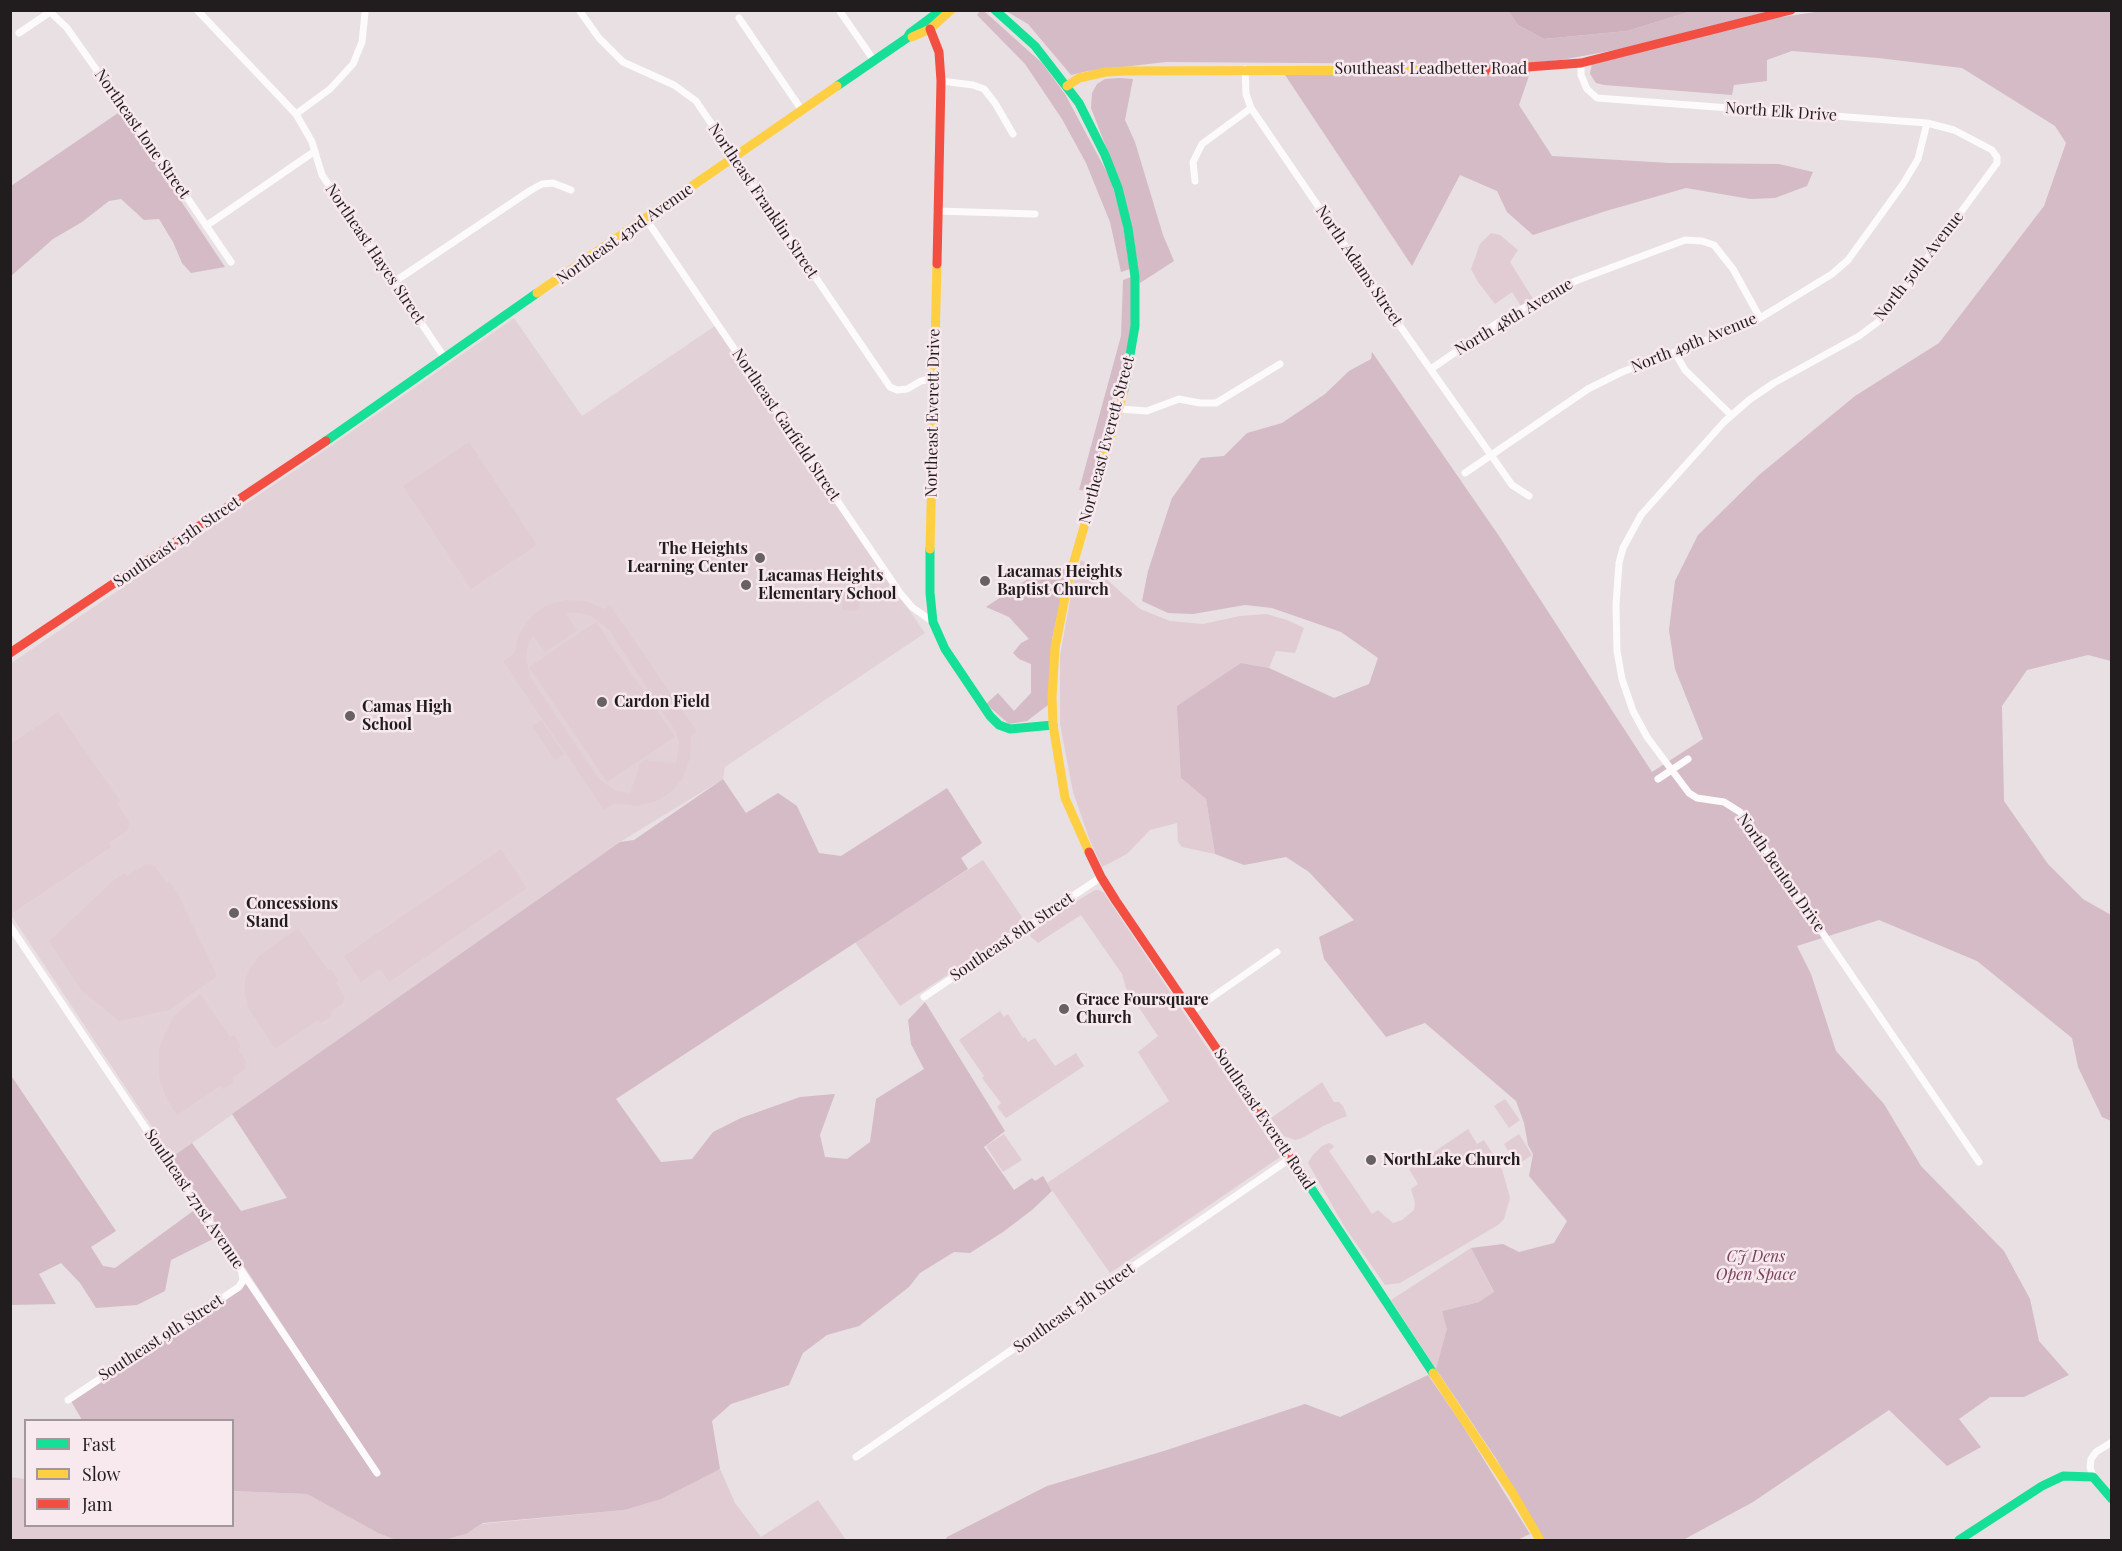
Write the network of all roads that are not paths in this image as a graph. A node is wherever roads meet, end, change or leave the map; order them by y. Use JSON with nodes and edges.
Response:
{"nodes":[{"id":1,"x":197,"y":10,"type":"edge"},
{"id":2,"x":579,"y":10,"type":"edge"},
{"id":3,"x":839,"y":10,"type":"edge"},
{"id":4,"x":941,"y":10,"type":"edge"},
{"id":5,"x":951,"y":10,"type":"edge"},
{"id":6,"x":995,"y":10,"type":"edge"},
{"id":7,"x":1791,"y":10,"type":"edge"},
{"id":8,"x":50,"y":11,"type":"edge"},
{"id":9,"x":365,"y":13,"type":"dead end"},
{"id":10,"x":740,"y":18,"type":"dead end"},
{"id":11,"x":930,"y":29,"type":"junction"},
{"id":12,"x":19,"y":33,"type":"dead end"},
{"id":13,"x":907,"y":38,"type":"junction"},
{"id":14,"x":873,"y":59,"type":"junction"},
{"id":15,"x":1581,"y":63,"type":"junction"},
{"id":16,"x":1245,"y":69,"type":"junction"},
{"id":17,"x":941,"y":81,"type":"junction"},
{"id":18,"x":1067,"y":86,"type":"junction"},
{"id":19,"x":1251,"y":108,"type":"junction"},
{"id":20,"x":801,"y":109,"type":"junction"},
{"id":21,"x":296,"y":114,"type":"junction"},
{"id":22,"x":1928,"y":123,"type":"junction"},
{"id":23,"x":1013,"y":134,"type":"dead end"},
{"id":24,"x":315,"y":151,"type":"junction"},
{"id":25,"x":1997,"y":157,"type":"joint"},
{"id":26,"x":733,"y":158,"type":"junction"},
{"id":27,"x":1195,"y":181,"type":"dead end"},
{"id":28,"x":571,"y":190,"type":"dead end"},
{"id":29,"x":937,"y":211,"type":"junction"},
{"id":30,"x":1035,"y":214,"type":"dead end"},
{"id":31,"x":646,"y":219,"type":"junction"},
{"id":32,"x":206,"y":225,"type":"junction"},
{"id":33,"x":231,"y":262,"type":"dead end"},
{"id":34,"x":394,"y":282,"type":"junction"},
{"id":35,"x":1760,"y":318,"type":"junction"},
{"id":36,"x":1675,"y":353,"type":"junction"},
{"id":37,"x":444,"y":357,"type":"junction"},
{"id":38,"x":1280,"y":364,"type":"dead end"},
{"id":39,"x":1431,"y":369,"type":"junction"},
{"id":40,"x":934,"y":378,"type":"junction"},
{"id":41,"x":1119,"y":409,"type":"junction"},
{"id":42,"x":1731,"y":416,"type":"junction"},
{"id":43,"x":343,"y":430,"type":"joint"},
{"id":44,"x":1491,"y":455,"type":"junction"},
{"id":45,"x":1465,"y":472,"type":"dead end"},
{"id":46,"x":1529,"y":496,"type":"dead end"},
{"id":47,"x":1077,"y":553,"type":"joint"},
{"id":48,"x":933,"y":622,"type":"junction"},
{"id":49,"x":10,"y":653,"type":"edge"},
{"id":50,"x":1053,"y":725,"type":"junction"},
{"id":51,"x":1688,"y":759,"type":"dead end"},
{"id":52,"x":1671,"y":771,"type":"junction"},
{"id":53,"x":1658,"y":779,"type":"dead end"},
{"id":54,"x":1101,"y":877,"type":"junction"},
{"id":55,"x":10,"y":926,"type":"edge"},
{"id":56,"x":1277,"y":952,"type":"dead end"},
{"id":57,"x":924,"y":997,"type":"dead end"},
{"id":58,"x":1191,"y":1012,"type":"junction"},
{"id":59,"x":1291,"y":1158,"type":"junction"},
{"id":60,"x":1979,"y":1162,"type":"dead end"},
{"id":61,"x":242,"y":1271,"type":"junction"},
{"id":62,"x":68,"y":1400,"type":"dead end"},
{"id":63,"x":2112,"y":1442,"type":"edge"},
{"id":64,"x":856,"y":1457,"type":"dead end"},
{"id":65,"x":377,"y":1473,"type":"dead end"},
{"id":66,"x":2093,"y":1477,"type":"junction"},
{"id":67,"x":2112,"y":1499,"type":"edge"},
{"id":68,"x":1540,"y":1540,"type":"edge"},
{"id":69,"x":1959,"y":1540,"type":"edge"}],
"edges":[{"from":1,"to":21,"type":"street","name":"Northeast Hayes Street"},
{"from":2,"to":26,"type":"street","name":"Northeast Franklin Street"},
{"from":3,"to":14,"type":"street"},
{"from":4,"to":13,"type":"street","name":"Northeast 43rd Avenue"},
{"from":5,"to":11,"type":"street","name":"Northeast 43rd Avenue"},
{"from":6,"to":18,"type":"street","name":"Northeast Everett Street"},
{"from":7,"to":15,"type":"street","name":"Southeast Leadbetter Road"},
{"from":8,"to":12,"type":"street"},
{"from":8,"to":32,"type":"street","name":"Northeast Ione Street"},
{"from":9,"to":21,"type":"street"},
{"from":10,"to":20,"type":"street"},
{"from":11,"to":13,"type":"street","name":"Northeast 43rd Avenue"},
{"from":11,"to":17,"type":"street","name":"Northeast Everett Drive"},
{"from":13,"to":14,"type":"street","name":"Northeast 43rd Avenue"},
{"from":14,"to":20,"type":"street","name":"Northeast 43rd Avenue"},
{"from":15,"to":16,"type":"street","name":"Southeast Leadbetter Road"},
{"from":15,"to":22,"type":"street","name":"North Elk Drive"},
{"from":16,"to":18,"type":"street","name":"Southeast Leadbetter Road"},
{"from":16,"to":19,"type":"street","name":"North Adams Street"},
{"from":17,"to":23,"type":"street"},
{"from":17,"to":29,"type":"street","name":"Northeast Everett Drive"},
{"from":18,"to":41,"type":"street","name":"Northeast Everett Street"},
{"from":19,"to":27,"type":"street"},
{"from":19,"to":39,"type":"street","name":"North Adams Street"},
{"from":20,"to":26,"type":"street","name":"Northeast 43rd Avenue"},
{"from":21,"to":24,"type":"street","name":"Northeast Hayes Street"},
{"from":22,"to":25,"type":"street","name":"North Elk Drive"},
{"from":22,"to":35,"type":"street","name":"North 49th Avenue"},
{"from":24,"to":32,"type":"street"},
{"from":24,"to":34,"type":"street","name":"Northeast Hayes Street"},
{"from":25,"to":42,"type":"street","name":"North 50th Avenue"},
{"from":26,"to":31,"type":"street","name":"Northeast 43rd Avenue"},
{"from":26,"to":40,"type":"street","name":"Northeast Franklin Street"},
{"from":28,"to":34,"type":"street"},
{"from":29,"to":30,"type":"street"},
{"from":29,"to":40,"type":"street","name":"Northeast Everett Drive"},
{"from":31,"to":37,"type":"street","name":"Northeast 43rd Avenue"},
{"from":31,"to":48,"type":"street","name":"Northeast Garfield Street"},
{"from":32,"to":33,"type":"street","name":"Northeast Ione Street"},
{"from":34,"to":37,"type":"street","name":"Northeast Hayes Street"},
{"from":35,"to":36,"type":"street","name":"North 49th Avenue"},
{"from":35,"to":39,"type":"street","name":"North 48th Avenue"},
{"from":36,"to":42,"type":"street"},
{"from":36,"to":44,"type":"street","name":"North 49th Avenue"},
{"from":37,"to":43,"type":"street","name":"Northeast 43rd Avenue"},
{"from":38,"to":41,"type":"street"},
{"from":39,"to":44,"type":"street","name":"North Adams Street"},
{"from":40,"to":48,"type":"street","name":"Northeast Everett Drive"},
{"from":41,"to":47,"type":"street","name":"Northeast Everett Street"},
{"from":42,"to":52,"type":"street","name":"North Benton Drive"},
{"from":43,"to":49,"type":"street","name":"Southeast 15th Street"},
{"from":44,"to":45,"type":"street","name":"North 49th Avenue"},
{"from":44,"to":46,"type":"street","name":"North Adams Street"},
{"from":47,"to":50,"type":"street","name":"Southeast Everett Road"},
{"from":48,"to":50,"type":"street","name":"Northeast Everett Drive"},
{"from":50,"to":54,"type":"street","name":"Southeast Everett Road"},
{"from":51,"to":52,"type":"street"},
{"from":52,"to":53,"type":"street"},
{"from":52,"to":60,"type":"street","name":"North Benton Drive"},
{"from":54,"to":57,"type":"street","name":"Southeast 8th Street"},
{"from":54,"to":58,"type":"street","name":"Southeast Everett Road"},
{"from":55,"to":61,"type":"street","name":"Southeast 271st Avenue"},
{"from":56,"to":58,"type":"street"},
{"from":58,"to":59,"type":"street","name":"Southeast Everett Road"},
{"from":59,"to":64,"type":"street","name":"Southeast 5th Street"},
{"from":59,"to":68,"type":"street","name":"Southeast Everett Road"},
{"from":61,"to":62,"type":"street","name":"Southeast 9th Street"},
{"from":61,"to":65,"type":"street","name":"Southeast 271st Avenue"},
{"from":63,"to":66,"type":"street"},
{"from":66,"to":67,"type":"street"},
{"from":66,"to":69,"type":"street"}]}
